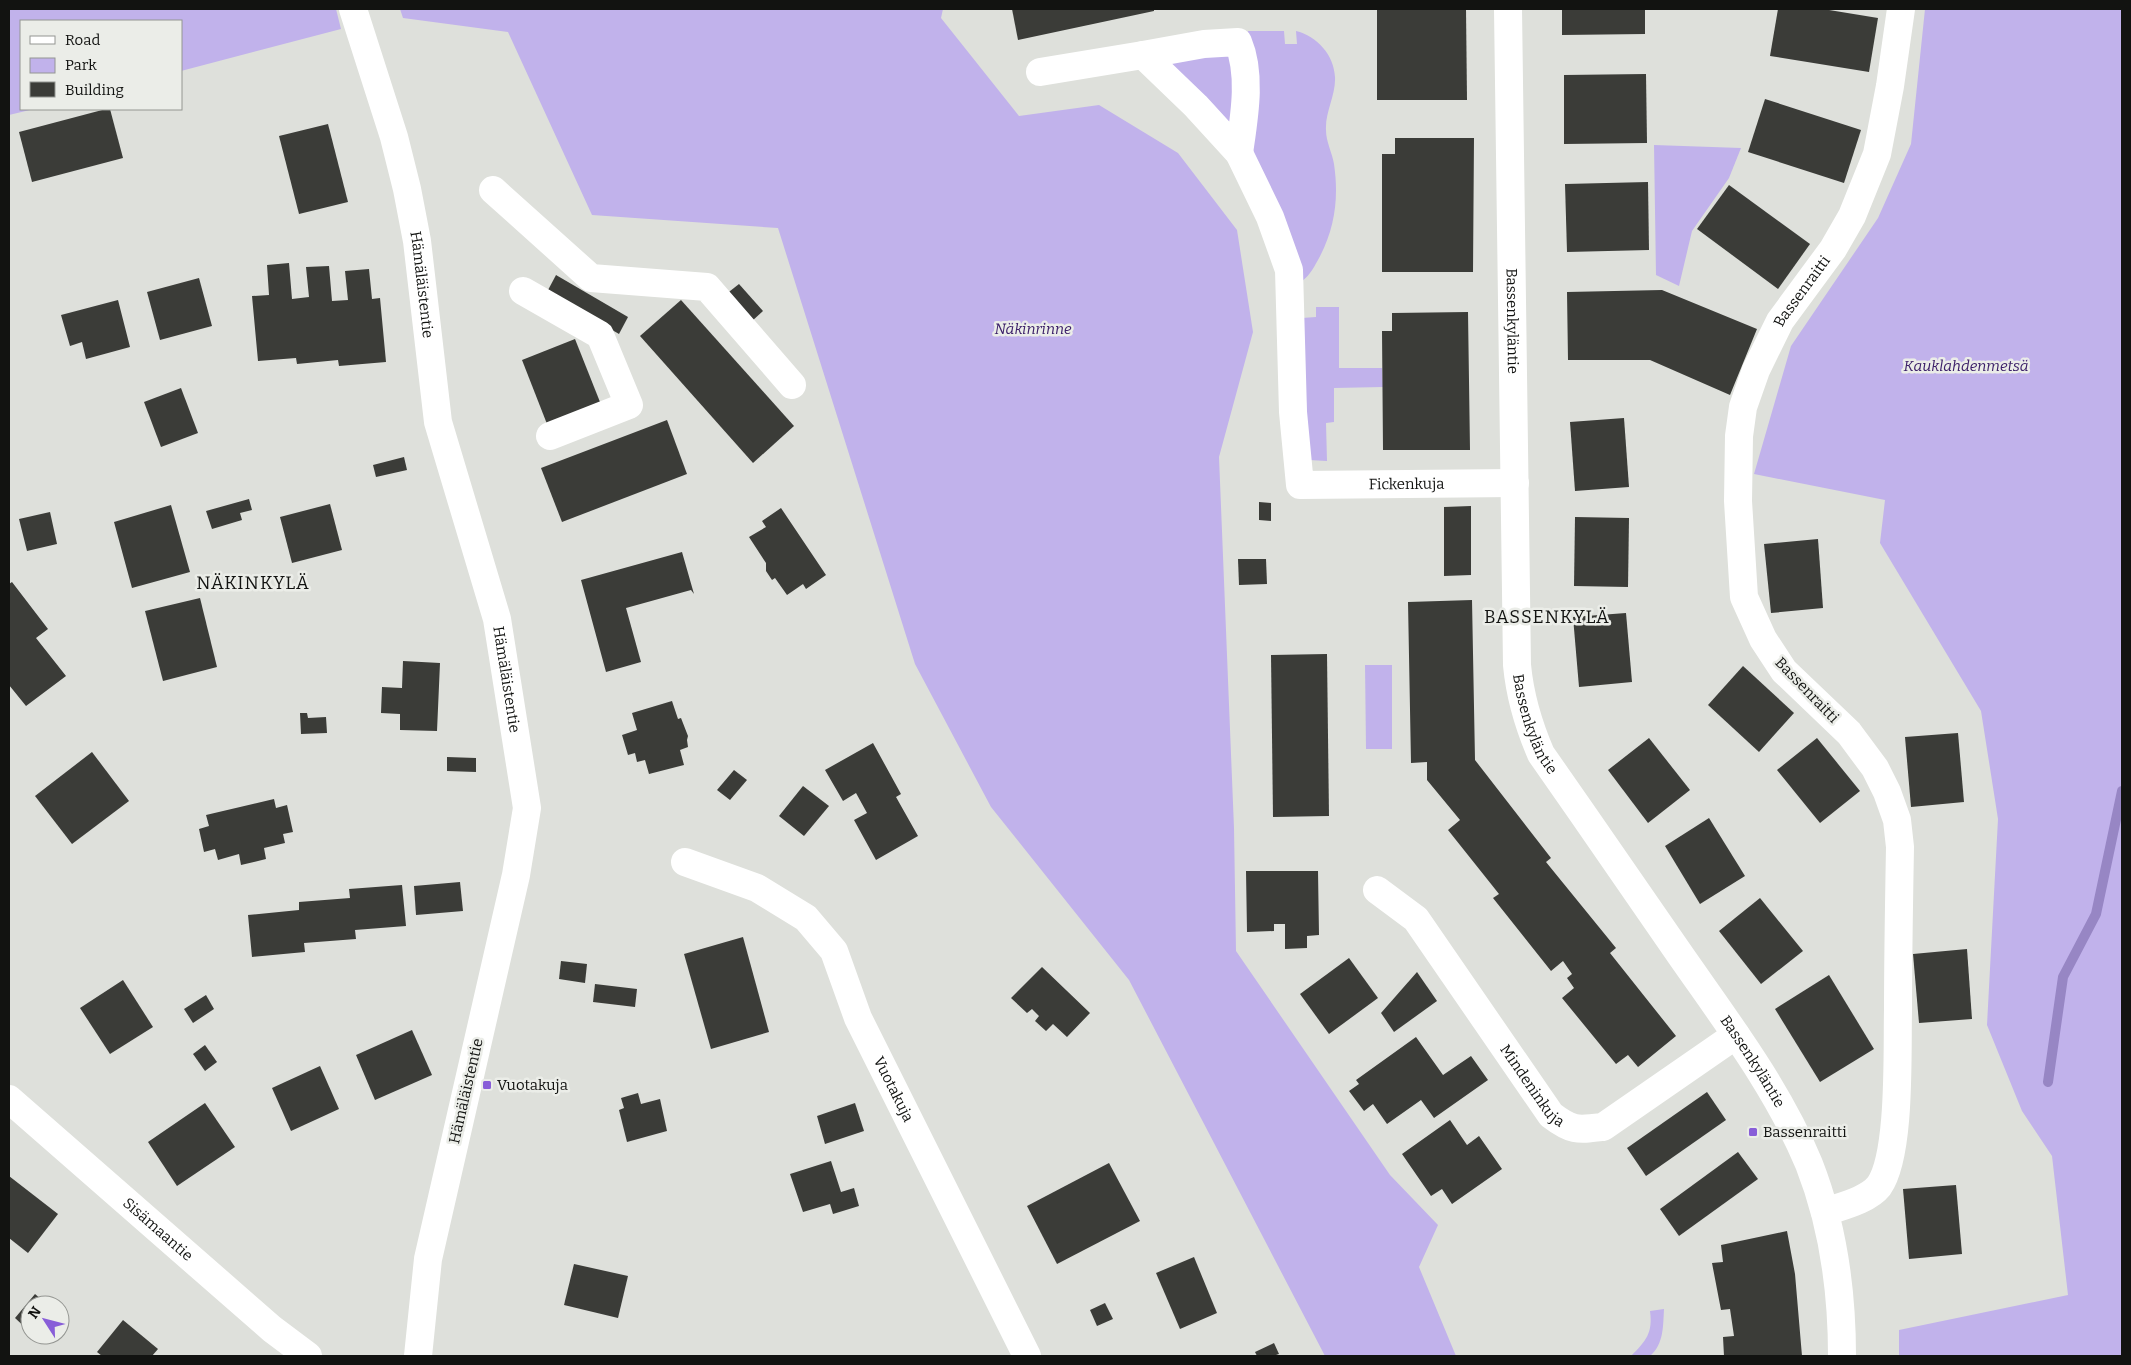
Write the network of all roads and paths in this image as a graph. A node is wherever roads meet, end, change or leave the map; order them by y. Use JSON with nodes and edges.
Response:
{"nodes":[{"id":1,"x":353,"y":9,"type":"edge"},
{"id":2,"x":1508,"y":9,"type":"edge"},
{"id":3,"x":1901,"y":9,"type":"edge"},
{"id":4,"x":1142,"y":55,"type":"junction"},
{"id":5,"x":1040,"y":72,"type":"dead end"},
{"id":6,"x":1239,"y":153,"type":"junction"},
{"id":7,"x":492,"y":190,"type":"dead end"},
{"id":8,"x":523,"y":290,"type":"dead end"},
{"id":9,"x":792,"y":386,"type":"dead end"},
{"id":10,"x":550,"y":436,"type":"dead end"},
{"id":11,"x":1515,"y":483,"type":"junction"},
{"id":12,"x":685,"y":862,"type":"dead end"},
{"id":13,"x":1377,"y":890,"type":"dead end"},
{"id":14,"x":1736,"y":1035,"type":"junction"},
{"id":15,"x":9,"y":1099,"type":"edge"},
{"id":16,"x":1825,"y":1212,"type":"junction"},
{"id":17,"x":308,"y":1356,"type":"edge"},
{"id":18,"x":418,"y":1356,"type":"edge"},
{"id":19,"x":1027,"y":1356,"type":"edge"},
{"id":20,"x":1842,"y":1356,"type":"edge"}],
"edges":[{"from":1,"to":18,"type":"street","name":"Hämäläistentie"},
{"from":2,"to":11,"type":"street","name":"Bassenkyläntie"},
{"from":3,"to":16,"type":"street","name":"Bassenraitti"},
{"from":4,"to":5,"type":"street"},
{"from":4,"to":6,"type":"street"},
{"from":4,"to":6,"type":"street"},
{"from":6,"to":11,"type":"street","name":"Fickenkuja"},
{"from":7,"to":9,"type":"street"},
{"from":8,"to":10,"type":"street"},
{"from":11,"to":14,"type":"street","name":"Bassenkyläntie"},
{"from":12,"to":19,"type":"street","name":"Vuotakuja"},
{"from":13,"to":14,"type":"street","name":"Mindeninkuja"},
{"from":14,"to":16,"type":"street","name":"Bassenkyläntie"},
{"from":15,"to":17,"type":"street","name":"Sisämaantie"},
{"from":16,"to":20,"type":"street","name":"Bassenkyläntie"}]}
